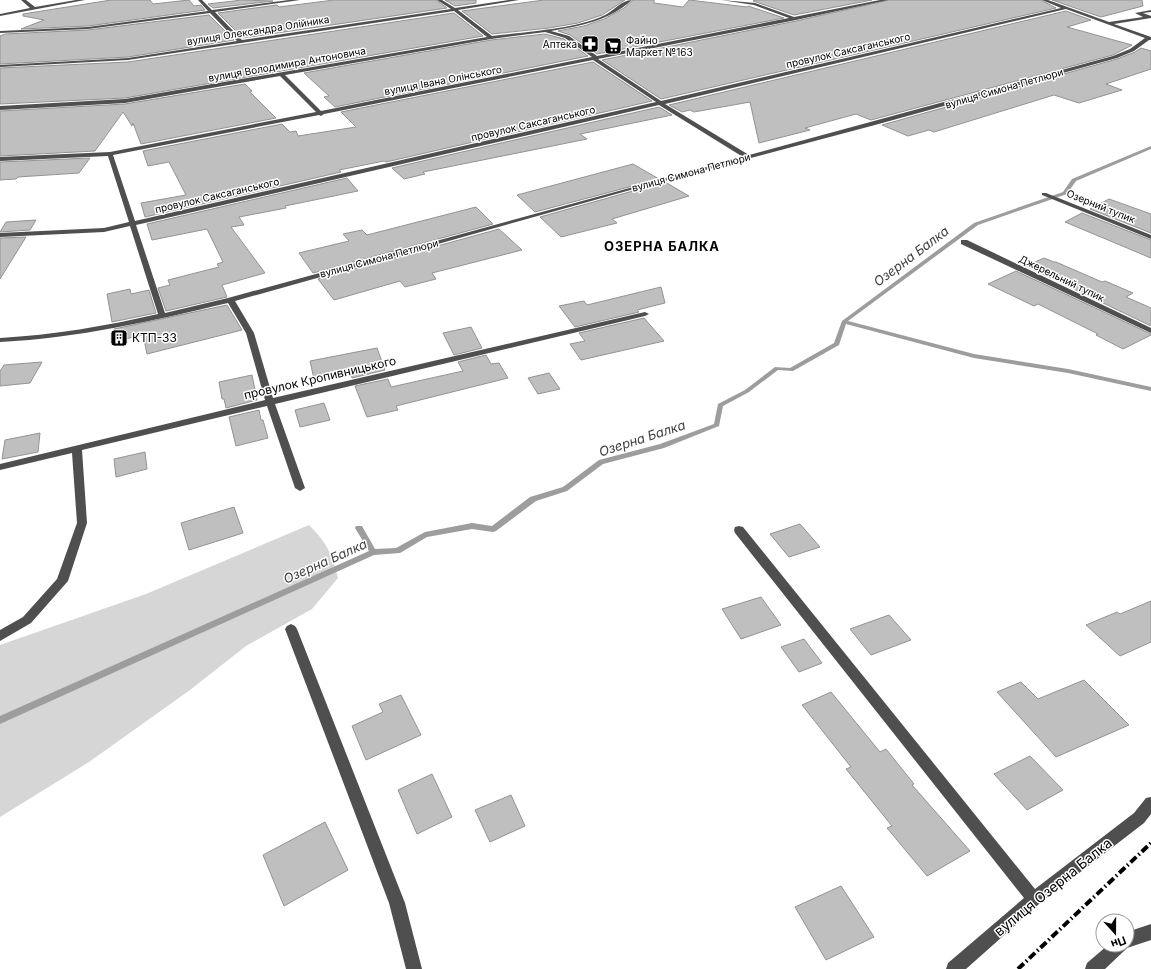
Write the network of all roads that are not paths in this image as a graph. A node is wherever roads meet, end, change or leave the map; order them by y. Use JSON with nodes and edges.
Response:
{"nodes":[{"id":1,"x":23,"y":0,"type":"edge"},
{"id":2,"x":82,"y":0,"type":"edge"},
{"id":3,"x":200,"y":0,"type":"edge"},
{"id":4,"x":298,"y":0,"type":"edge"},
{"id":5,"x":439,"y":0,"type":"edge"},
{"id":6,"x":517,"y":0,"type":"edge"},
{"id":7,"x":630,"y":0,"type":"edge"},
{"id":8,"x":723,"y":0,"type":"edge"},
{"id":9,"x":886,"y":0,"type":"edge"},
{"id":10,"x":1044,"y":0,"type":"edge"},
{"id":11,"x":1066,"y":8,"type":"junction"},
{"id":12,"x":34,"y":9,"type":"junction"},
{"id":13,"x":454,"y":9,"type":"junction"},
{"id":14,"x":1151,"y":11,"type":"edge"},
{"id":15,"x":211,"y":12,"type":"junction"},
{"id":16,"x":0,"y":16,"type":"edge"},
{"id":17,"x":796,"y":18,"type":"junction"},
{"id":18,"x":1109,"y":24,"type":"junction"},
{"id":19,"x":575,"y":26,"type":"junction"},
{"id":20,"x":543,"y":29,"type":"junction"},
{"id":21,"x":0,"y":32,"type":"edge"},
{"id":22,"x":567,"y":37,"type":"junction"},
{"id":23,"x":491,"y":38,"type":"junction"},
{"id":24,"x":1150,"y":38,"type":"edge"},
{"id":25,"x":241,"y":42,"type":"junction"},
{"id":26,"x":594,"y":59,"type":"junction"},
{"id":27,"x":0,"y":66,"type":"edge"},
{"id":28,"x":281,"y":74,"type":"junction"},
{"id":29,"x":660,"y":103,"type":"junction"},
{"id":30,"x":0,"y":108,"type":"edge"},
{"id":31,"x":321,"y":114,"type":"junction"},
{"id":32,"x":110,"y":154,"type":"junction"},
{"id":33,"x":748,"y":157,"type":"junction"},
{"id":34,"x":0,"y":159,"type":"edge"},
{"id":35,"x":1044,"y":194,"type":"dead end"},
{"id":36,"x":133,"y":224,"type":"junction"},
{"id":37,"x":0,"y":235,"type":"edge"},
{"id":38,"x":1151,"y":237,"type":"edge"},
{"id":39,"x":964,"y":242,"type":"dead end"},
{"id":40,"x":230,"y":300,"type":"junction"},
{"id":41,"x":646,"y":314,"type":"dead end"},
{"id":42,"x":162,"y":315,"type":"junction"},
{"id":43,"x":1151,"y":331,"type":"edge"},
{"id":44,"x":0,"y":340,"type":"edge"},
{"id":45,"x":270,"y":402,"type":"junction"},
{"id":46,"x":77,"y":448,"type":"junction"},
{"id":47,"x":0,"y":468,"type":"edge"},
{"id":48,"x":300,"y":488,"type":"dead end"},
{"id":49,"x":739,"y":530,"type":"dead end"},
{"id":50,"x":291,"y":629,"type":"dead end"},
{"id":51,"x":0,"y":636,"type":"edge"},
{"id":52,"x":1151,"y":803,"type":"edge"},
{"id":53,"x":1034,"y":899,"type":"junction"},
{"id":54,"x":1151,"y":932,"type":"edge"},
{"id":55,"x":1135,"y":937,"type":"edge"},
{"id":56,"x":1111,"y":953,"type":"edge"},
{"id":57,"x":414,"y":969,"type":"edge"},
{"id":58,"x":954,"y":969,"type":"edge"},
{"id":59,"x":1093,"y":969,"type":"edge"}],
"edges":[{"from":1,"to":12,"type":"street"},
{"from":2,"to":12,"type":"street"},
{"from":3,"to":15,"type":"street"},
{"from":4,"to":15,"type":"street"},
{"from":5,"to":13,"type":"street"},
{"from":6,"to":13,"type":"street","name":"вулиця Олександра Олійника"},
{"from":7,"to":19,"type":"street","name":"вулиця Володимира Антоновича"},
{"from":8,"to":17,"type":"street"},
{"from":9,"to":17,"type":"street","name":"вулиця Івана Олінського"},
{"from":10,"to":11,"type":"street"},
{"from":11,"to":18,"type":"street"},
{"from":11,"to":29,"type":"street","name":"провулок Саксаганського"},
{"from":12,"to":16,"type":"street"},
{"from":13,"to":23,"type":"street"},
{"from":13,"to":25,"type":"street","name":"вулиця Олександра Олійника"},
{"from":14,"to":18,"type":"street"},
{"from":15,"to":21,"type":"street"},
{"from":15,"to":25,"type":"street"},
{"from":17,"to":26,"type":"street","name":"вулиця Івана Олінського"},
{"from":18,"to":24,"type":"street"},
{"from":19,"to":20,"type":"street","name":"вулиця Володимира Антоновича"},
{"from":19,"to":22,"type":"street"},
{"from":20,"to":22,"type":"street"},
{"from":20,"to":23,"type":"street","name":"вулиця Володимира Антоновича"},
{"from":22,"to":26,"type":"street"},
{"from":23,"to":28,"type":"street","name":"вулиця Володимира Антоновича"},
{"from":24,"to":33,"type":"street","name":"вулиця Симона Петлюри"},
{"from":25,"to":27,"type":"street","name":"вулиця Олександра Олійника"},
{"from":26,"to":29,"type":"street"},
{"from":26,"to":31,"type":"street","name":"вулиця Івана Олінського"},
{"from":28,"to":30,"type":"street","name":"вулиця Володимира Антоновича"},
{"from":28,"to":31,"type":"street"},
{"from":29,"to":33,"type":"street"},
{"from":29,"to":36,"type":"street","name":"провулок Саксаганського"},
{"from":31,"to":32,"type":"street","name":"вулиця Івана Олінського"},
{"from":32,"to":34,"type":"street","name":"вулиця Івана Олінського"},
{"from":32,"to":36,"type":"street"},
{"from":33,"to":40,"type":"street","name":"вулиця Симона Петлюри"},
{"from":35,"to":38,"type":"street","name":"Озерний тупик"},
{"from":36,"to":37,"type":"street","name":"провулок Саксаганського"},
{"from":36,"to":42,"type":"street"},
{"from":39,"to":43,"type":"street","name":"Джерельний тупик"},
{"from":40,"to":42,"type":"street","name":"вулиця Симона Петлюри"},
{"from":40,"to":45,"type":"street"},
{"from":41,"to":45,"type":"street","name":"провулок Кропивницького"},
{"from":42,"to":44,"type":"street","name":"вулиця Симона Петлюри"},
{"from":45,"to":46,"type":"street","name":"провулок Кропивницького"},
{"from":45,"to":48,"type":"street"},
{"from":46,"to":47,"type":"street","name":"провулок Кропивницького"},
{"from":46,"to":51,"type":"street"},
{"from":49,"to":53,"type":"street"},
{"from":50,"to":57,"type":"street"},
{"from":52,"to":53,"type":"street","name":"вулиця Озерна Балка"},
{"from":53,"to":58,"type":"street","name":"вулиця Озерна Балка"},
{"from":54,"to":55,"type":"street"},
{"from":56,"to":59,"type":"street"}]}
